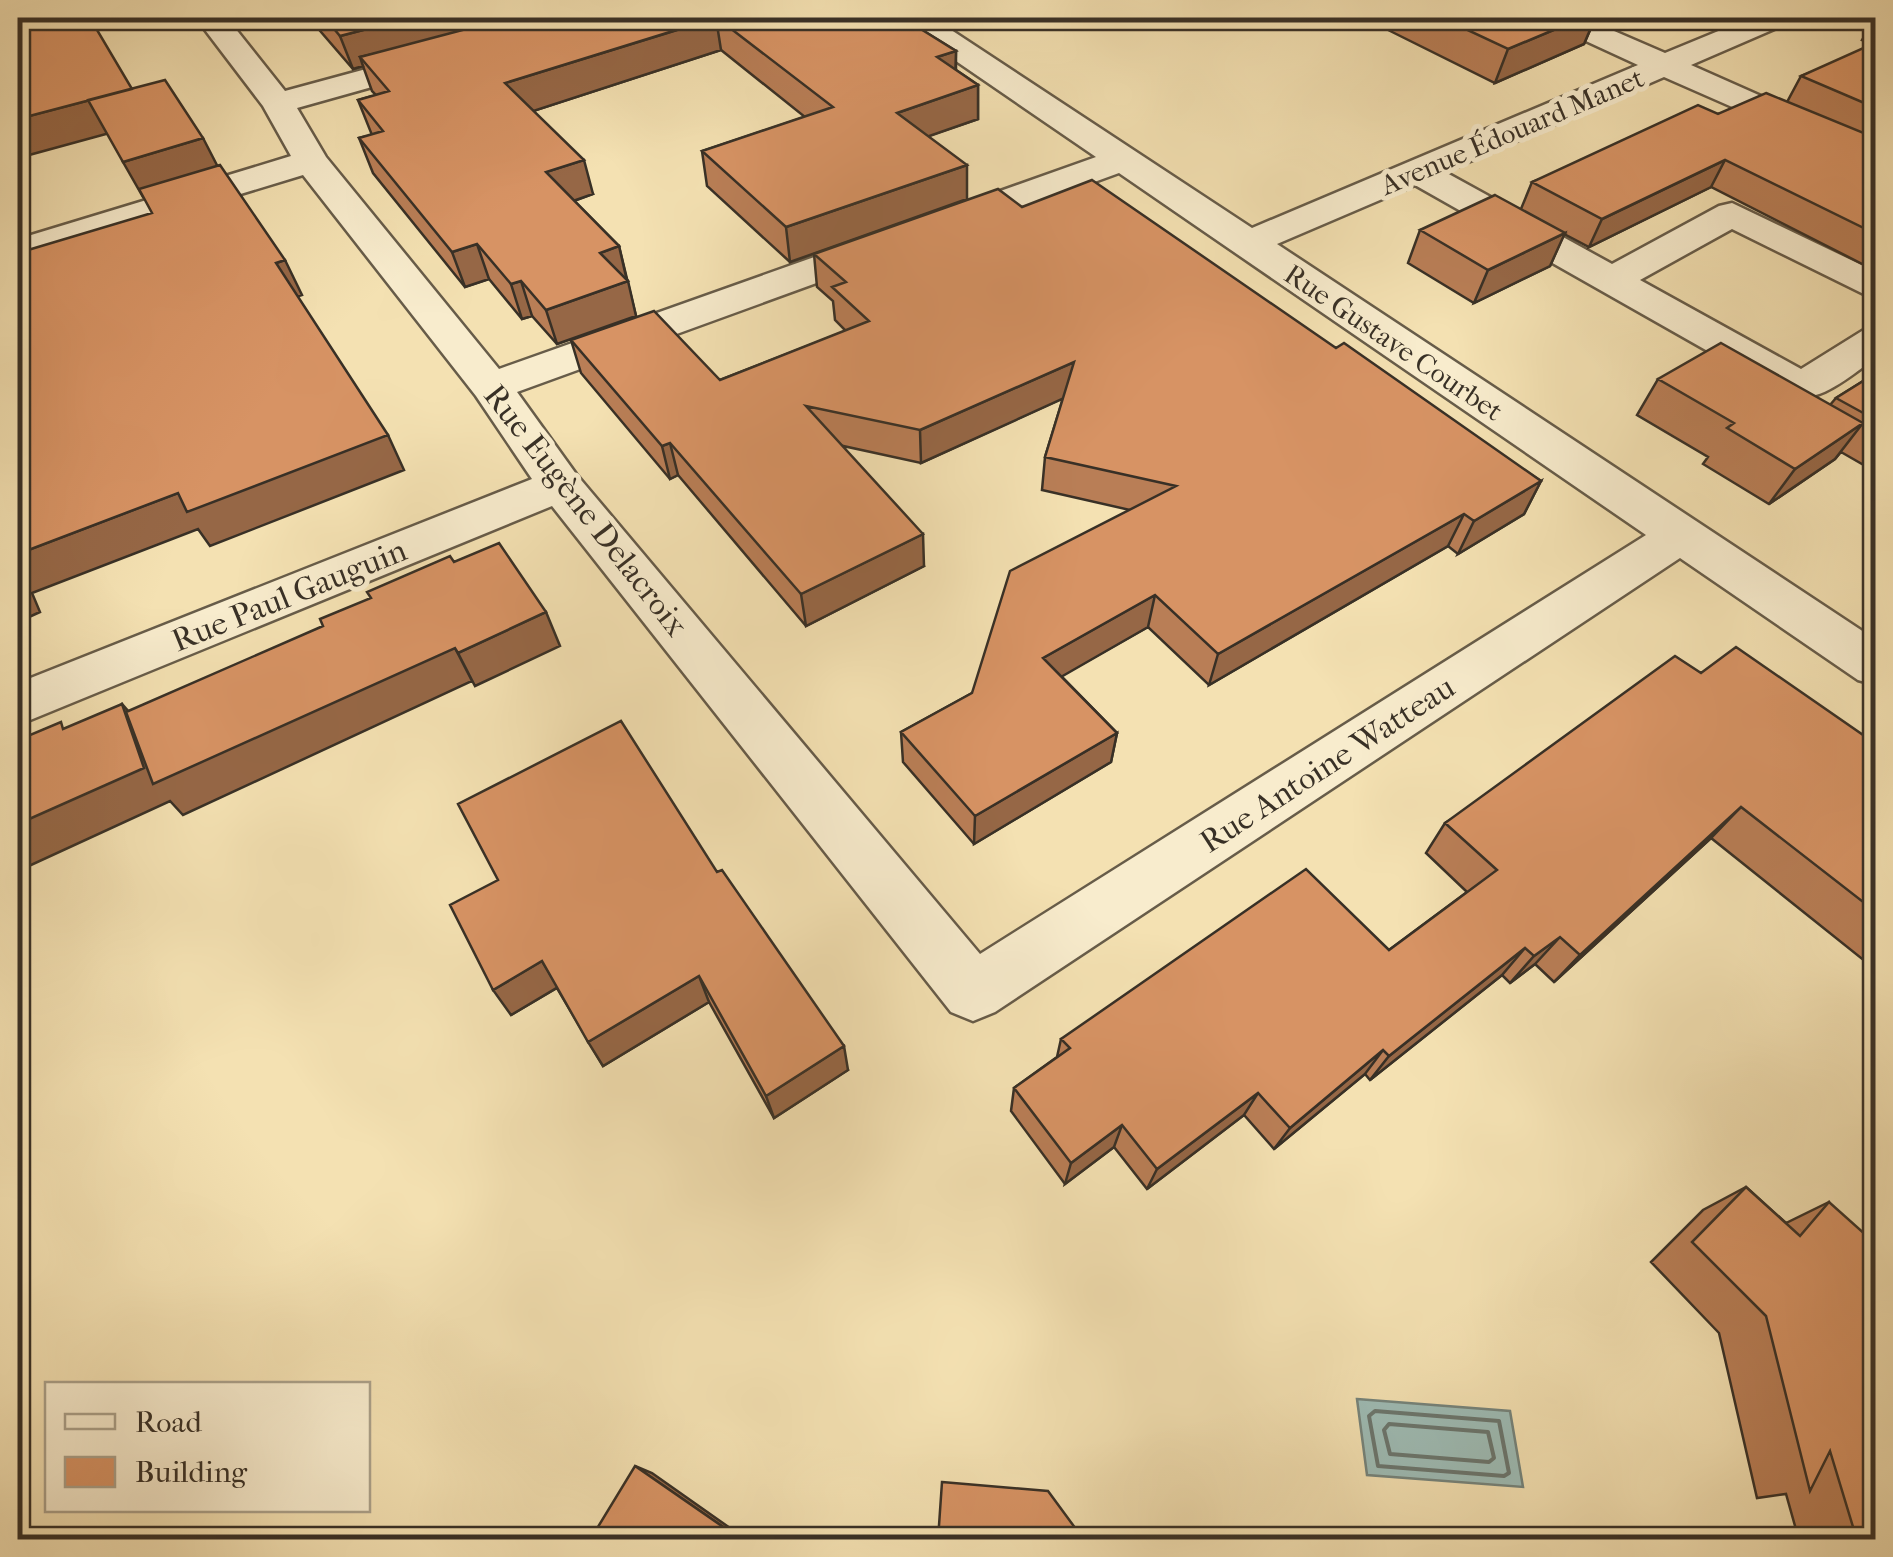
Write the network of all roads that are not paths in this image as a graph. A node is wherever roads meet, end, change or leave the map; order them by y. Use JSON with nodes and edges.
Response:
{"nodes":[{"id":1,"x":211,"y":18,"type":"edge"},
{"id":2,"x":586,"y":18,"type":"edge"},
{"id":3,"x":913,"y":18,"type":"edge"},
{"id":4,"x":1560,"y":18,"type":"edge"},
{"id":5,"x":1775,"y":18,"type":"edge"},
{"id":6,"x":1664,"y":66,"type":"junction"},
{"id":7,"x":278,"y":103,"type":"junction"},
{"id":8,"x":1124,"y":160,"type":"junction"},
{"id":9,"x":1876,"y":160,"type":"edge"},
{"id":10,"x":311,"y":161,"type":"junction"},
{"id":11,"x":1417,"y":171,"type":"junction"},
{"id":12,"x":1248,"y":243,"type":"junction"},
{"id":13,"x":18,"y":252,"type":"edge"},
{"id":14,"x":1612,"y":280,"type":"junction"},
{"id":15,"x":1876,"y":288,"type":"edge"},
{"id":16,"x":1876,"y":340,"type":"edge"},
{"id":17,"x":491,"y":387,"type":"junction"},
{"id":18,"x":560,"y":484,"type":"junction"},
{"id":19,"x":1681,"y":535,"type":"junction"},
{"id":20,"x":1876,"y":666,"type":"edge"},
{"id":21,"x":18,"y":705,"type":"edge"},
{"id":22,"x":974,"y":992,"type":"joint"}],
"edges":[{"from":1,"to":7,"type":"street","name":"Rue Eugène Delacroix"},
{"from":2,"to":7,"type":"street"},
{"from":3,"to":8,"type":"street","name":"Rue Gustave Courbet"},
{"from":4,"to":6,"type":"street"},
{"from":5,"to":6,"type":"street","name":"Avenue Édouard Manet"},
{"from":6,"to":9,"type":"street"},
{"from":6,"to":11,"type":"street","name":"Avenue Édouard Manet"},
{"from":7,"to":10,"type":"street","name":"Rue Eugène Delacroix"},
{"from":8,"to":12,"type":"street","name":"Rue Gustave Courbet"},
{"from":8,"to":17,"type":"street"},
{"from":10,"to":13,"type":"street"},
{"from":10,"to":17,"type":"street","name":"Rue Eugène Delacroix"},
{"from":11,"to":12,"type":"street","name":"Avenue Édouard Manet"},
{"from":11,"to":14,"type":"street"},
{"from":12,"to":19,"type":"street","name":"Rue Gustave Courbet"},
{"from":14,"to":15,"type":"street"},
{"from":14,"to":16,"type":"street"},
{"from":17,"to":18,"type":"street","name":"Rue Eugène Delacroix"},
{"from":18,"to":21,"type":"street","name":"Rue Paul Gauguin"},
{"from":18,"to":22,"type":"street","name":"Rue Eugène Delacroix"},
{"from":19,"to":20,"type":"street","name":"Rue Gustave Courbet"},
{"from":19,"to":22,"type":"street","name":"Rue Antoine Watteau"}]}
